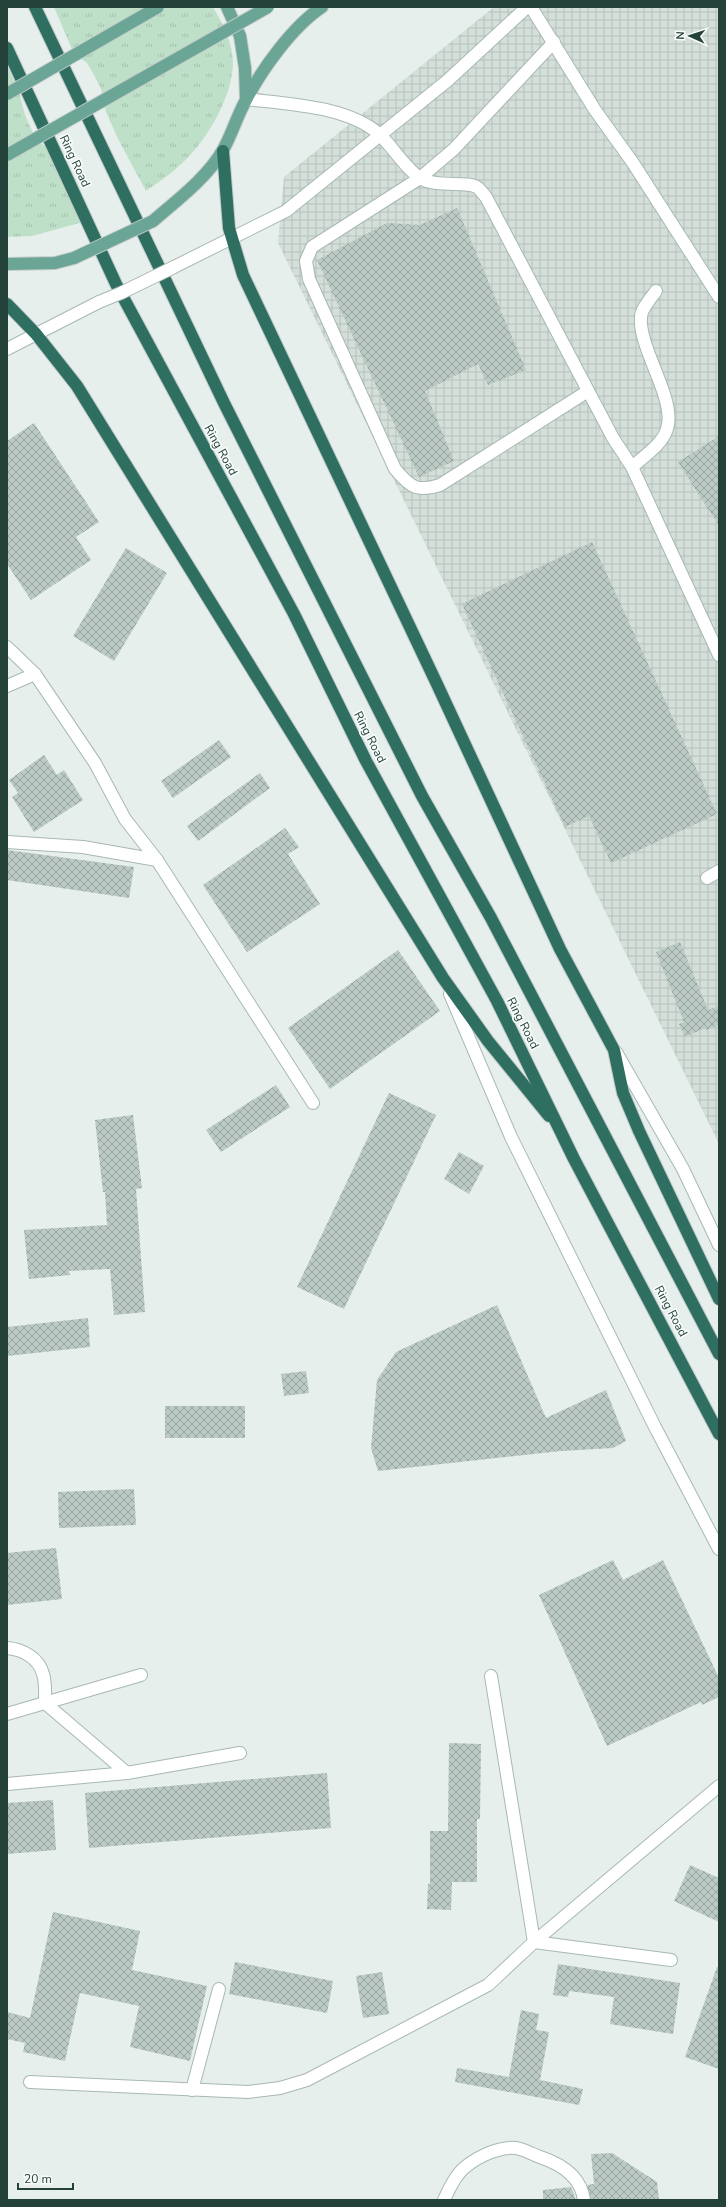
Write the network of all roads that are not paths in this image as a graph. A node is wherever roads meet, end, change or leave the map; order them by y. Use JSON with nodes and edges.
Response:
{"nodes":[{"id":1,"x":34,"y":7,"type":"edge"},
{"id":2,"x":158,"y":7,"type":"edge"},
{"id":3,"x":227,"y":7,"type":"edge"},
{"id":4,"x":268,"y":7,"type":"edge"},
{"id":5,"x":322,"y":7,"type":"edge"},
{"id":6,"x":527,"y":7,"type":"edge"},
{"id":7,"x":531,"y":7,"type":"edge"},
{"id":8,"x":554,"y":42,"type":"junction"},
{"id":9,"x":7,"y":48,"type":"edge"},
{"id":10,"x":7,"y":94,"type":"edge"},
{"id":11,"x":246,"y":99,"type":"junction"},
{"id":12,"x":380,"y":135,"type":"junction"},
{"id":13,"x":223,"y":151,"type":"junction"},
{"id":14,"x":7,"y":155,"type":"edge"},
{"id":15,"x":420,"y":178,"type":"junction"},
{"id":16,"x":232,"y":238,"type":"junction"},
{"id":17,"x":7,"y":264,"type":"edge"},
{"id":18,"x":656,"y":291,"type":"dead end"},
{"id":19,"x":719,"y":297,"type":"edge"},
{"id":20,"x":7,"y":304,"type":"edge"},
{"id":21,"x":36,"y":334,"type":"junction"},
{"id":22,"x":7,"y":349,"type":"edge"},
{"id":23,"x":588,"y":391,"type":"junction"},
{"id":24,"x":632,"y":467,"type":"junction"},
{"id":25,"x":7,"y":647,"type":"edge"},
{"id":26,"x":719,"y":655,"type":"edge"},
{"id":27,"x":35,"y":674,"type":"junction"},
{"id":28,"x":7,"y":686,"type":"edge"},
{"id":29,"x":7,"y":842,"type":"edge"},
{"id":30,"x":158,"y":860,"type":"junction"},
{"id":31,"x":719,"y":871,"type":"edge"},
{"id":32,"x":707,"y":878,"type":"dead end"},
{"id":33,"x":444,"y":978,"type":"junction"},
{"id":34,"x":614,"y":1050,"type":"junction"},
{"id":35,"x":312,"y":1103,"type":"dead end"},
{"id":36,"x":564,"y":1135,"type":"junction"},
{"id":37,"x":718,"y":1239,"type":"edge"},
{"id":38,"x":719,"y":1299,"type":"edge"},
{"id":39,"x":719,"y":1354,"type":"edge"},
{"id":40,"x":719,"y":1434,"type":"edge"},
{"id":41,"x":719,"y":1549,"type":"edge"},
{"id":42,"x":7,"y":1648,"type":"edge"},
{"id":43,"x":141,"y":1675,"type":"dead end"},
{"id":44,"x":491,"y":1676,"type":"dead end"},
{"id":45,"x":45,"y":1703,"type":"junction"},
{"id":46,"x":7,"y":1714,"type":"edge"},
{"id":47,"x":240,"y":1753,"type":"dead end"},
{"id":48,"x":127,"y":1773,"type":"junction"},
{"id":49,"x":7,"y":1784,"type":"edge"},
{"id":50,"x":719,"y":1786,"type":"edge"},
{"id":51,"x":534,"y":1942,"type":"junction"},
{"id":52,"x":671,"y":1960,"type":"dead end"},
{"id":53,"x":219,"y":1988,"type":"dead end"},
{"id":54,"x":30,"y":2082,"type":"dead end"},
{"id":55,"x":192,"y":2090,"type":"junction"},
{"id":56,"x":444,"y":2200,"type":"edge"},
{"id":57,"x":584,"y":2200,"type":"edge"}],
"edges":[{"from":1,"to":39,"type":"highway","name":"Ring Road"},
{"from":2,"to":10,"type":"main road","bridge":true},
{"from":3,"to":11,"type":"main road"},
{"from":4,"to":14,"type":"main road","bridge":true},
{"from":5,"to":11,"type":"main road"},
{"from":6,"to":12,"type":"street"},
{"from":7,"to":8,"type":"street"},
{"from":8,"to":15,"type":"street"},
{"from":8,"to":19,"type":"street"},
{"from":9,"to":36,"type":"highway","name":"Ring Road"},
{"from":11,"to":12,"type":"street"},
{"from":11,"to":13,"type":"main road"},
{"from":12,"to":15,"type":"street"},
{"from":12,"to":16,"type":"street"},
{"from":13,"to":16,"type":"highway"},
{"from":13,"to":17,"type":"main road","bridge":true},
{"from":15,"to":23,"type":"street"},
{"from":15,"to":23,"type":"street"},
{"from":16,"to":21,"type":"street","bridge":true},
{"from":16,"to":34,"type":"highway"},
{"from":18,"to":24,"type":"street"},
{"from":20,"to":21,"type":"highway"},
{"from":21,"to":22,"type":"street"},
{"from":21,"to":33,"type":"highway"},
{"from":23,"to":24,"type":"street"},
{"from":24,"to":26,"type":"street"},
{"from":25,"to":27,"type":"street"},
{"from":27,"to":28,"type":"street"},
{"from":27,"to":30,"type":"street"},
{"from":29,"to":30,"type":"street"},
{"from":30,"to":35,"type":"street"},
{"from":31,"to":32,"type":"street"},
{"from":33,"to":36,"type":"highway"},
{"from":33,"to":41,"type":"street"},
{"from":34,"to":37,"type":"street"},
{"from":34,"to":38,"type":"highway"},
{"from":36,"to":40,"type":"highway","name":"Ring Road"},
{"from":42,"to":45,"type":"street"},
{"from":43,"to":45,"type":"street"},
{"from":44,"to":51,"type":"street"},
{"from":45,"to":46,"type":"street"},
{"from":45,"to":48,"type":"street"},
{"from":47,"to":48,"type":"street"},
{"from":48,"to":49,"type":"street"},
{"from":50,"to":51,"type":"street"},
{"from":51,"to":52,"type":"street"},
{"from":51,"to":55,"type":"street"},
{"from":53,"to":55,"type":"street"},
{"from":54,"to":55,"type":"street"},
{"from":56,"to":57,"type":"street"}]}
